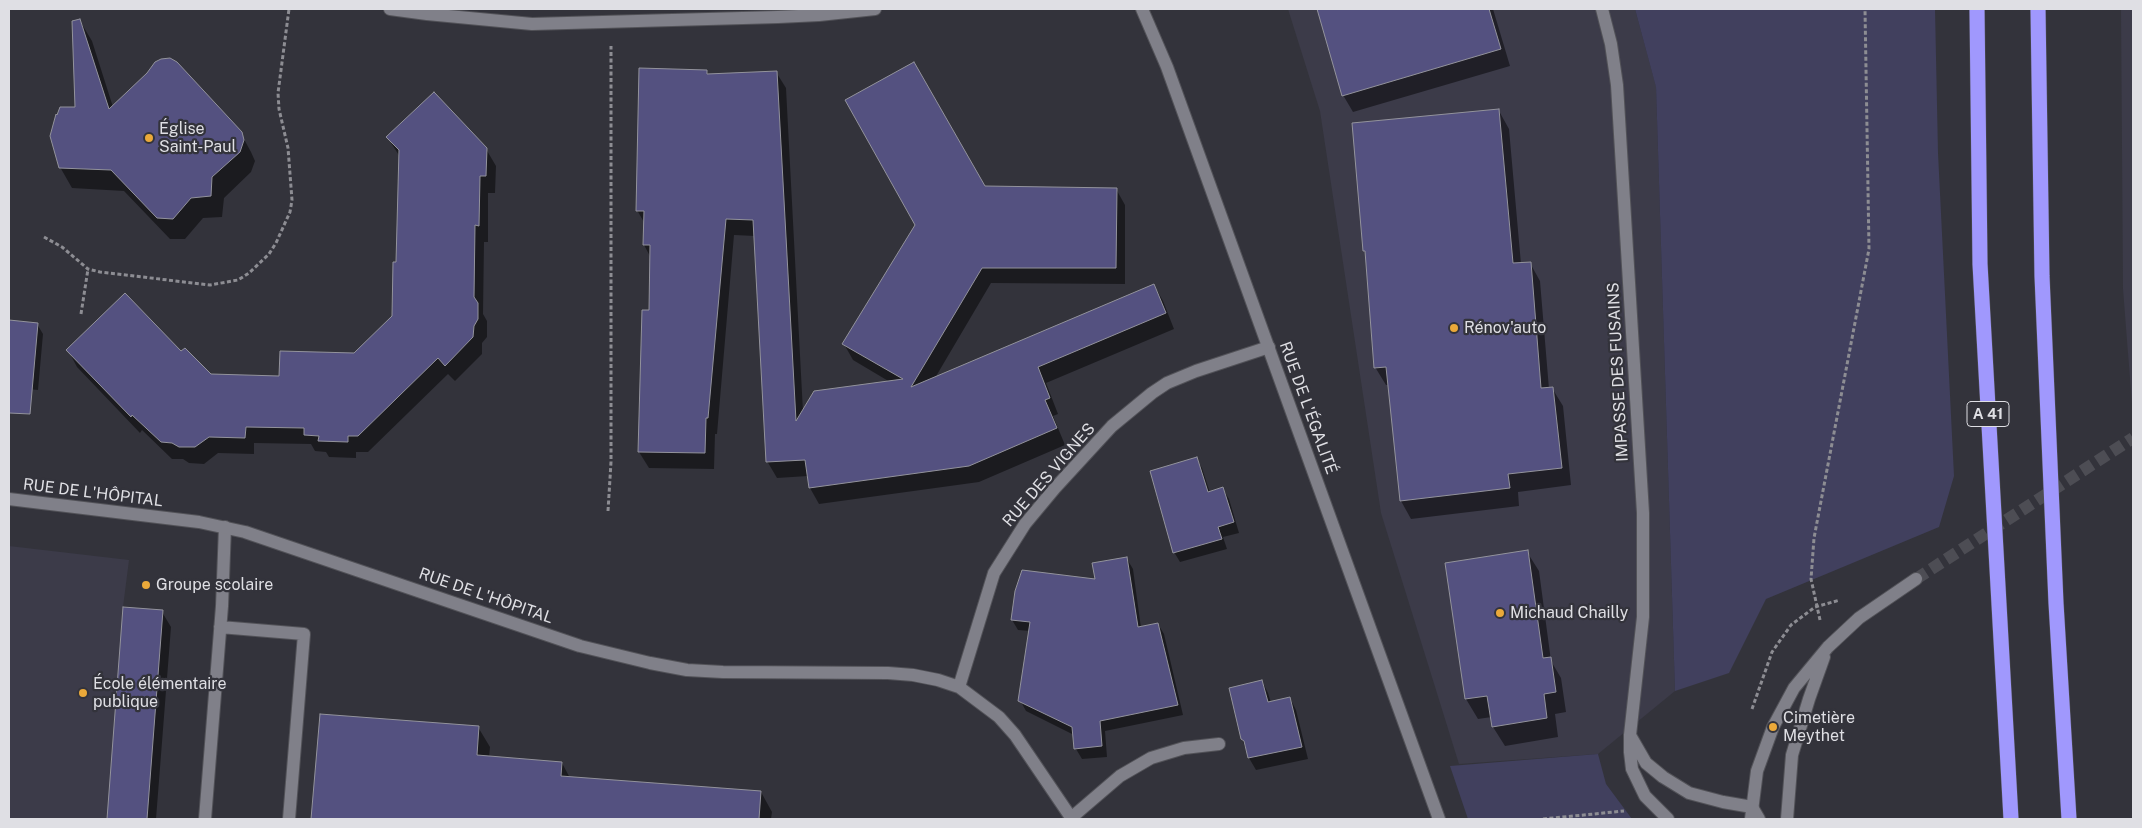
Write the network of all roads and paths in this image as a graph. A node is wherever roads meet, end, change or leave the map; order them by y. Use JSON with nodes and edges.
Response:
{"nodes":[{"id":1,"x":289,"y":9,"type":"edge"},
{"id":2,"x":390,"y":9,"type":"edge"},
{"id":3,"x":875,"y":9,"type":"edge"},
{"id":4,"x":1142,"y":9,"type":"edge"},
{"id":5,"x":1602,"y":9,"type":"edge"},
{"id":6,"x":1866,"y":9,"type":"edge"},
{"id":7,"x":1978,"y":9,"type":"edge"},
{"id":8,"x":2038,"y":9,"type":"edge"},
{"id":9,"x":612,"y":22,"type":"junction"},
{"id":10,"x":44,"y":237,"type":"dead end"},
{"id":11,"x":88,"y":269,"type":"junction"},
{"id":12,"x":81,"y":314,"type":"dead end"},
{"id":13,"x":1269,"y":347,"type":"junction"},
{"id":14,"x":9,"y":499,"type":"edge"},
{"id":15,"x":608,"y":511,"type":"dead end"},
{"id":16,"x":225,"y":527,"type":"junction"},
{"id":17,"x":1916,"y":579,"type":"tunnel mouth"},
{"id":18,"x":220,"y":627,"type":"junction"},
{"id":19,"x":1828,"y":647,"type":"junction"},
{"id":20,"x":959,"y":687,"type":"junction"},
{"id":21,"x":1630,"y":735,"type":"junction"},
{"id":22,"x":1219,"y":744,"type":"dead end"},
{"id":23,"x":1632,"y":810,"type":"dead end"},
{"id":24,"x":1752,"y":813,"type":"edge"},
{"id":25,"x":1072,"y":818,"type":"edge"},
{"id":26,"x":205,"y":819,"type":"edge"},
{"id":27,"x":289,"y":819,"type":"edge"},
{"id":28,"x":1439,"y":819,"type":"edge"},
{"id":29,"x":1543,"y":819,"type":"edge"},
{"id":30,"x":1668,"y":819,"type":"edge"},
{"id":31,"x":1759,"y":819,"type":"edge"},
{"id":32,"x":1787,"y":819,"type":"edge"},
{"id":33,"x":2011,"y":819,"type":"edge"},
{"id":34,"x":2069,"y":819,"type":"edge"}],
"edges":[{"from":1,"to":11,"type":"path"},
{"from":2,"to":9,"type":"street"},
{"from":3,"to":9,"type":"street"},
{"from":4,"to":13,"type":"street","name":"RUE DE L'ÉGALITÉ"},
{"from":5,"to":21,"type":"street","name":"IMPASSE DES FUSAINS"},
{"from":6,"to":19,"type":"path"},
{"from":7,"to":33,"type":"highway","number":"A 41"},
{"from":8,"to":34,"type":"highway"},
{"from":9,"to":15,"type":"path"},
{"from":10,"to":11,"type":"path"},
{"from":11,"to":12,"type":"path"},
{"from":13,"to":20,"type":"street","name":"RUE DES VIGNES"},
{"from":13,"to":28,"type":"street","name":"RUE DE L'ÉGALITÉ"},
{"from":14,"to":16,"type":"street","name":"RUE DE L'HÔPITAL"},
{"from":16,"to":18,"type":"street"},
{"from":16,"to":20,"type":"street","name":"RUE DE L'HÔPITAL"},
{"from":17,"to":19,"type":"street"},
{"from":18,"to":26,"type":"street"},
{"from":18,"to":27,"type":"street"},
{"from":19,"to":24,"type":"street"},
{"from":19,"to":32,"type":"street"},
{"from":20,"to":25,"type":"street"},
{"from":21,"to":24,"type":"street"},
{"from":21,"to":30,"type":"street","name":"IMPASSE DES FUSAINS"},
{"from":22,"to":25,"type":"street"},
{"from":23,"to":29,"type":"path"},
{"from":24,"to":31,"type":"street"}]}
